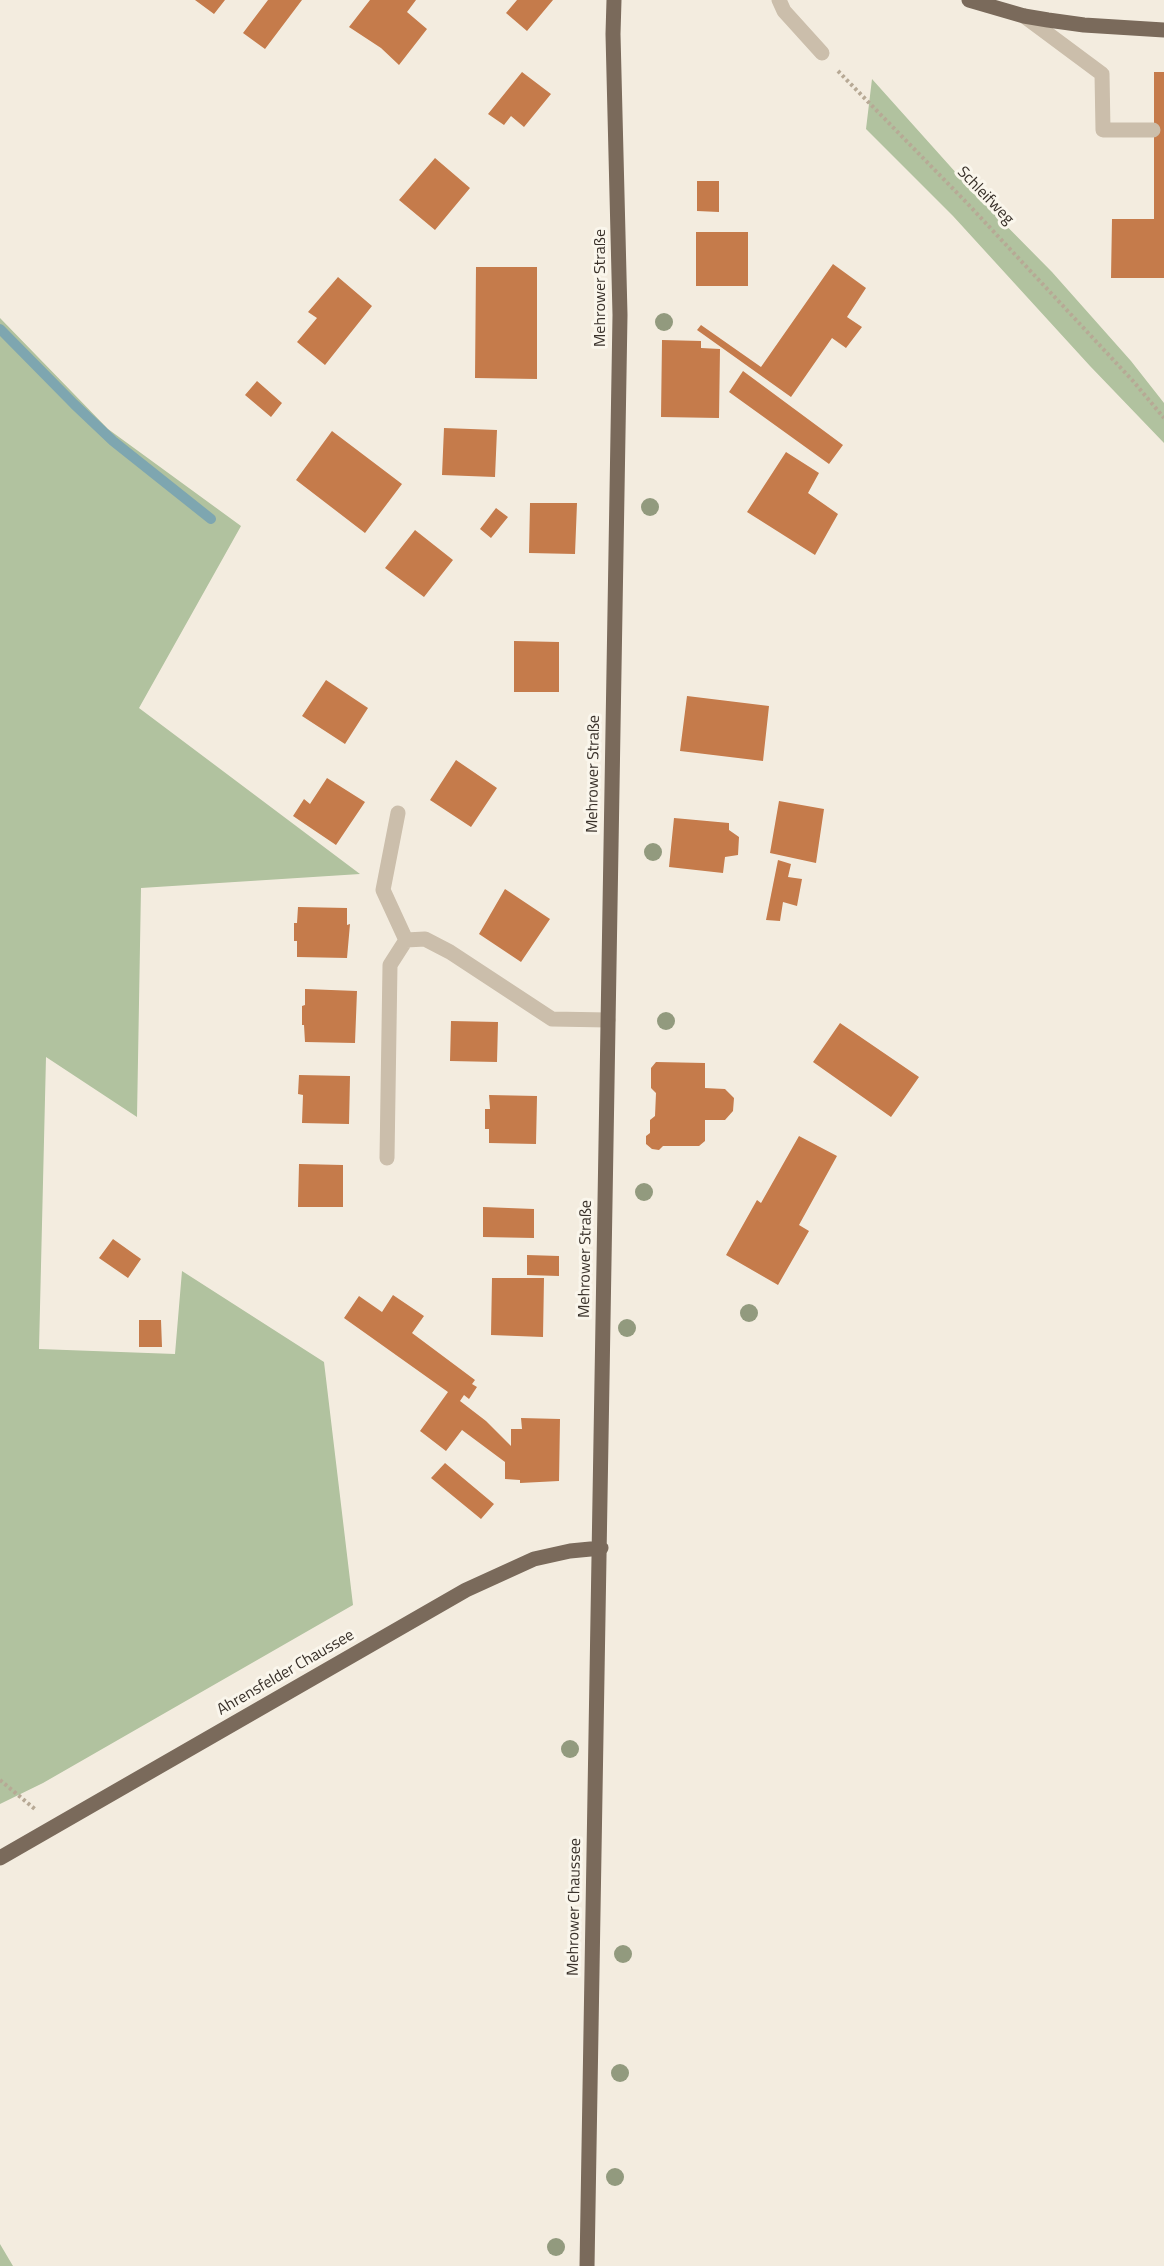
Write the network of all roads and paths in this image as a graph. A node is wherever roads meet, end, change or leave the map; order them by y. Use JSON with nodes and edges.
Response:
{"nodes":[{"id":1,"x":614,"y":0,"type":"edge"},
{"id":2,"x":779,"y":0,"type":"edge"},
{"id":3,"x":969,"y":0,"type":"edge"},
{"id":4,"x":1024,"y":16,"type":"junction"},
{"id":5,"x":1164,"y":30,"type":"edge"},
{"id":6,"x":822,"y":53,"type":"joint"},
{"id":7,"x":1153,"y":129,"type":"dead end"},
{"id":8,"x":1164,"y":418,"type":"edge"},
{"id":9,"x":398,"y":813,"type":"dead end"},
{"id":10,"x":406,"y":940,"type":"junction"},
{"id":11,"x":608,"y":1020,"type":"junction"},
{"id":12,"x":387,"y":1158,"type":"dead end"},
{"id":13,"x":601,"y":1548,"type":"junction"},
{"id":14,"x":0,"y":1780,"type":"edge"},
{"id":15,"x":52,"y":1828,"type":"junction"},
{"id":16,"x":0,"y":1858,"type":"edge"},
{"id":17,"x":587,"y":2266,"type":"edge"}],
"edges":[{"from":1,"to":11,"type":"main road","name":"Mehrower Straße"},
{"from":2,"to":6,"type":"lane"},
{"from":3,"to":4,"type":"main road"},
{"from":4,"to":5,"type":"main road"},
{"from":4,"to":7,"type":"lane"},
{"from":6,"to":8,"type":"path","name":"Schleifweg"},
{"from":9,"to":10,"type":"lane"},
{"from":10,"to":11,"type":"lane"},
{"from":10,"to":12,"type":"lane"},
{"from":11,"to":13,"type":"main road","name":"Mehrower Straße"},
{"from":13,"to":15,"type":"main road","name":"Ahrensfelder Chaussee"},
{"from":13,"to":17,"type":"main road","name":"Mehrower Chaussee"},
{"from":14,"to":15,"type":"path"},
{"from":15,"to":16,"type":"main road","name":"Ahrensfelder Chaussee"}]}
